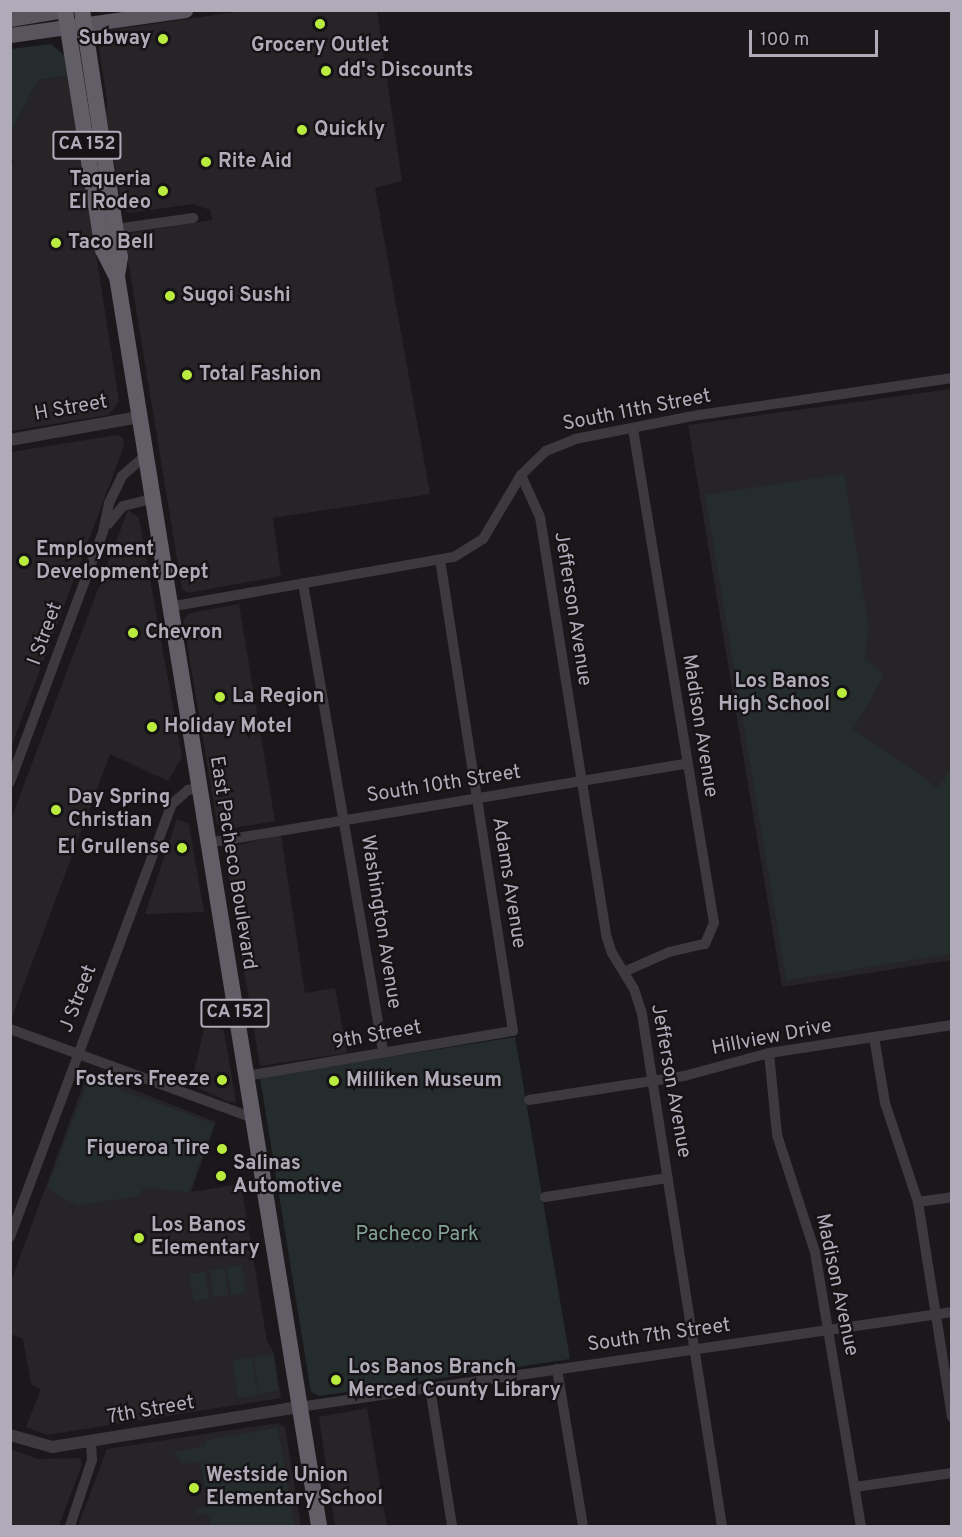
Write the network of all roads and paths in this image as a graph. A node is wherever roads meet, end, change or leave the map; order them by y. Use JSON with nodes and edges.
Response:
{"nodes":[{"id":1,"x":185,"y":10,"type":"edge"},
{"id":2,"x":73,"y":17,"type":"edge"},
{"id":3,"x":10,"y":19,"type":"edge"},
{"id":4,"x":10,"y":35,"type":"edge"},
{"id":5,"x":91,"y":166,"type":"junction"},
{"id":6,"x":193,"y":218,"type":"dead end"},
{"id":7,"x":116,"y":229,"type":"junction"},
{"id":8,"x":117,"y":277,"type":"junction"},
{"id":9,"x":951,"y":378,"type":"edge"},
{"id":10,"x":139,"y":417,"type":"junction"},
{"id":11,"x":633,"y":429,"type":"junction"},
{"id":12,"x":10,"y":440,"type":"edge"},
{"id":13,"x":145,"y":456,"type":"junction"},
{"id":14,"x":521,"y":475,"type":"junction"},
{"id":15,"x":152,"y":499,"type":"junction"},
{"id":16,"x":103,"y":532,"type":"junction"},
{"id":17,"x":440,"y":562,"type":"junction"},
{"id":18,"x":303,"y":583,"type":"junction"},
{"id":19,"x":169,"y":607,"type":"junction"},
{"id":20,"x":686,"y":764,"type":"junction"},
{"id":21,"x":581,"y":781,"type":"junction"},
{"id":22,"x":10,"y":782,"type":"edge"},
{"id":23,"x":198,"y":788,"type":"junction"},
{"id":24,"x":476,"y":798,"type":"junction"},
{"id":25,"x":344,"y":819,"type":"junction"},
{"id":26,"x":207,"y":843,"type":"junction"},
{"id":27,"x":626,"y":971,"type":"junction"},
{"id":28,"x":951,"y":1025,"type":"edge"},
{"id":29,"x":10,"y":1029,"type":"edge"},
{"id":30,"x":513,"y":1031,"type":"joint"},
{"id":31,"x":874,"y":1037,"type":"junction"},
{"id":32,"x":78,"y":1053,"type":"junction"},
{"id":33,"x":383,"y":1053,"type":"junction"},
{"id":34,"x":769,"y":1053,"type":"junction"},
{"id":35,"x":246,"y":1076,"type":"junction"},
{"id":36,"x":652,"y":1082,"type":"junction"},
{"id":37,"x":529,"y":1100,"type":"dead end"},
{"id":38,"x":253,"y":1118,"type":"junction"},
{"id":39,"x":668,"y":1178,"type":"junction"},
{"id":40,"x":544,"y":1197,"type":"dead end"},
{"id":41,"x":951,"y":1197,"type":"edge"},
{"id":42,"x":918,"y":1202,"type":"junction"},
{"id":43,"x":11,"y":1233,"type":"edge"},
{"id":44,"x":951,"y":1312,"type":"edge"},
{"id":45,"x":934,"y":1315,"type":"junction"},
{"id":46,"x":828,"y":1329,"type":"junction"},
{"id":47,"x":694,"y":1350,"type":"junction"},
{"id":48,"x":557,"y":1369,"type":"junction"},
{"id":49,"x":430,"y":1388,"type":"junction"},
{"id":50,"x":299,"y":1407,"type":"junction"},
{"id":51,"x":951,"y":1417,"type":"edge"},
{"id":52,"x":10,"y":1435,"type":"edge"},
{"id":53,"x":91,"y":1441,"type":"junction"},
{"id":54,"x":951,"y":1473,"type":"edge"},
{"id":55,"x":855,"y":1487,"type":"junction"},
{"id":56,"x":70,"y":1527,"type":"edge"},
{"id":57,"x":319,"y":1527,"type":"edge"},
{"id":58,"x":452,"y":1527,"type":"edge"},
{"id":59,"x":583,"y":1527,"type":"edge"},
{"id":60,"x":722,"y":1527,"type":"edge"},
{"id":61,"x":861,"y":1527,"type":"edge"}],
"edges":[{"from":1,"to":2,"type":"main road"},
{"from":2,"to":3,"type":"main road"},
{"from":2,"to":4,"type":"main road"},
{"from":2,"to":5,"type":"highway","name":"East Pacheco Boulevard","number":"CA 152"},
{"from":2,"to":7,"type":"highway","name":"East Pacheco Boulevard","number":"CA 152"},
{"from":5,"to":7,"type":"highway"},
{"from":5,"to":8,"type":"highway","name":"East Pacheco Boulevard","number":"CA 152"},
{"from":6,"to":7,"type":"street"},
{"from":7,"to":8,"type":"highway","name":"East Pacheco Boulevard","number":"CA 152"},
{"from":8,"to":10,"type":"highway","name":"East Pacheco Boulevard","number":"CA 152"},
{"from":9,"to":11,"type":"street","name":"South 11th Street"},
{"from":10,"to":12,"type":"street","name":"H Street"},
{"from":10,"to":13,"type":"highway","name":"East Pacheco Boulevard","number":"CA 152"},
{"from":11,"to":14,"type":"street","name":"South 11th Street"},
{"from":11,"to":20,"type":"street","name":"Madison Avenue"},
{"from":13,"to":15,"type":"highway","name":"East Pacheco Boulevard","number":"CA 152"},
{"from":13,"to":16,"type":"street","name":"I Street"},
{"from":14,"to":17,"type":"street","name":"South 11th Street"},
{"from":14,"to":21,"type":"street","name":"Jefferson Avenue"},
{"from":15,"to":16,"type":"street","name":"I Street"},
{"from":15,"to":19,"type":"highway","name":"East Pacheco Boulevard","number":"CA 152"},
{"from":16,"to":22,"type":"street","name":"I Street"},
{"from":17,"to":18,"type":"street","name":"South 11th Street"},
{"from":17,"to":24,"type":"street","name":"Adams Avenue"},
{"from":18,"to":19,"type":"street","name":"South 11th Street"},
{"from":18,"to":25,"type":"street","name":"Washington Avenue"},
{"from":19,"to":23,"type":"highway","name":"East Pacheco Boulevard","number":"CA 152"},
{"from":20,"to":21,"type":"street","name":"South 10th Street"},
{"from":20,"to":27,"type":"street","name":"Madison Avenue"},
{"from":21,"to":24,"type":"street","name":"South 10th Street"},
{"from":21,"to":27,"type":"street","name":"Jefferson Avenue"},
{"from":23,"to":26,"type":"highway","name":"East Pacheco Boulevard","number":"CA 152"},
{"from":23,"to":32,"type":"street","name":"J Street"},
{"from":24,"to":25,"type":"street","name":"South 10th Street"},
{"from":24,"to":30,"type":"street","name":"Adams Avenue"},
{"from":25,"to":26,"type":"street","name":"South 10th Street"},
{"from":25,"to":33,"type":"street","name":"Washington Avenue"},
{"from":26,"to":35,"type":"highway","name":"East Pacheco Boulevard","number":"CA 152"},
{"from":27,"to":36,"type":"street","name":"Jefferson Avenue"},
{"from":28,"to":31,"type":"street","name":"Hillview Drive"},
{"from":29,"to":32,"type":"street"},
{"from":30,"to":33,"type":"street","name":"9th Street"},
{"from":31,"to":34,"type":"street","name":"Hillview Drive"},
{"from":31,"to":42,"type":"street"},
{"from":32,"to":38,"type":"street"},
{"from":32,"to":43,"type":"street","name":"J Street"},
{"from":33,"to":35,"type":"street","name":"9th Street"},
{"from":34,"to":36,"type":"street","name":"Hillview Drive"},
{"from":34,"to":46,"type":"street","name":"Madison Avenue"},
{"from":35,"to":38,"type":"highway","name":"East Pacheco Boulevard","number":"CA 152"},
{"from":36,"to":37,"type":"street","name":"Hillview Drive"},
{"from":36,"to":39,"type":"street","name":"Jefferson Avenue"},
{"from":38,"to":50,"type":"highway","name":"East Pacheco Boulevard","number":"CA 152"},
{"from":39,"to":40,"type":"street"},
{"from":39,"to":47,"type":"street","name":"Jefferson Avenue"},
{"from":41,"to":42,"type":"street"},
{"from":42,"to":45,"type":"street"},
{"from":44,"to":45,"type":"street","name":"South 7th Street"},
{"from":45,"to":46,"type":"street","name":"South 7th Street"},
{"from":45,"to":51,"type":"street"},
{"from":46,"to":47,"type":"street","name":"South 7th Street"},
{"from":46,"to":55,"type":"street","name":"Madison Avenue"},
{"from":47,"to":48,"type":"street","name":"South 7th Street"},
{"from":47,"to":60,"type":"street","name":"Jefferson Avenue"},
{"from":48,"to":49,"type":"street","name":"South 7th Street"},
{"from":48,"to":59,"type":"street"},
{"from":49,"to":50,"type":"street","name":"South 7th Street"},
{"from":49,"to":58,"type":"street"},
{"from":50,"to":53,"type":"street","name":"7th Street"},
{"from":50,"to":57,"type":"highway","name":"East Pacheco Boulevard","number":"CA 152"},
{"from":52,"to":53,"type":"street","name":"7th Street"},
{"from":53,"to":56,"type":"street"},
{"from":54,"to":55,"type":"street"},
{"from":55,"to":61,"type":"street","name":"Madison Avenue"}]}
